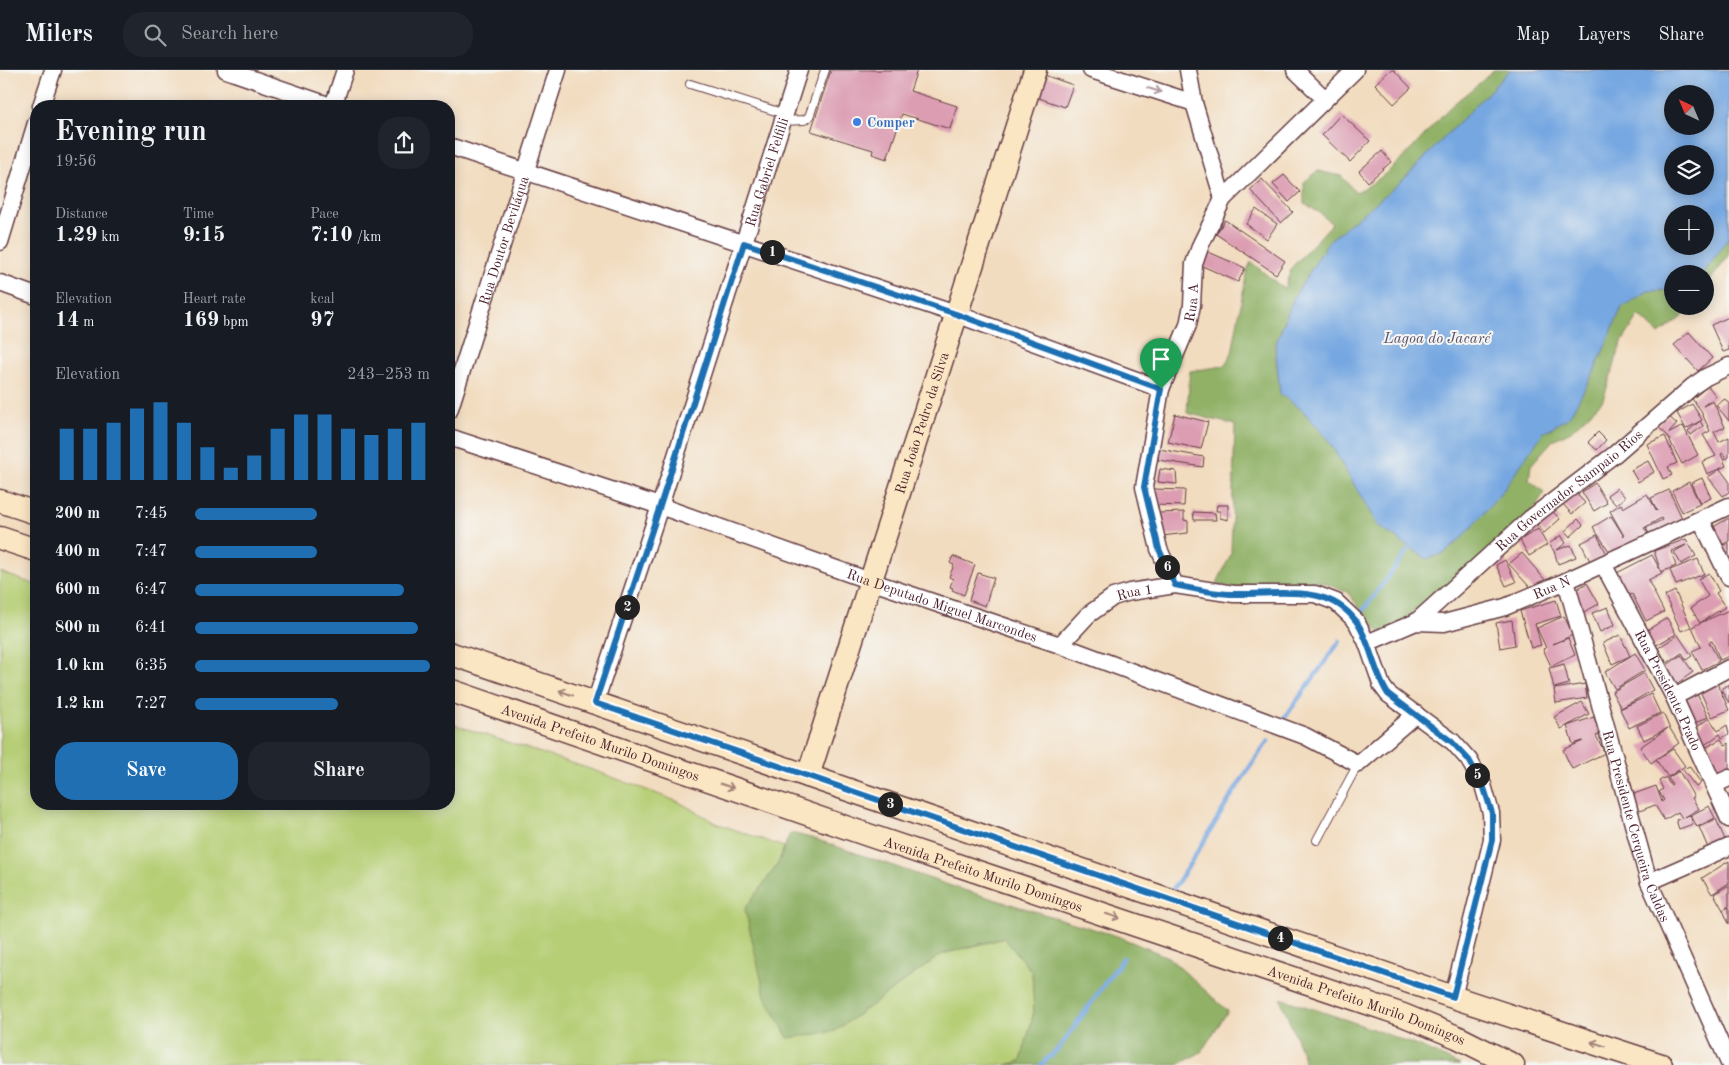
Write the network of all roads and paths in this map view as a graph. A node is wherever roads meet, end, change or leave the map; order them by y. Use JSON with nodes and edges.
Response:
{"nodes":[{"id":1,"x":52,"y":70,"type":"edge"},
{"id":2,"x":226,"y":70,"type":"edge"},
{"id":3,"x":345,"y":70,"type":"edge"},
{"id":4,"x":558,"y":70,"type":"edge"},
{"id":5,"x":799,"y":70,"type":"edge"},
{"id":6,"x":825,"y":70,"type":"edge"},
{"id":7,"x":1035,"y":70,"type":"edge"},
{"id":8,"x":1091,"y":70,"type":"edge"},
{"id":9,"x":1188,"y":70,"type":"edge"},
{"id":10,"x":1295,"y":70,"type":"edge"},
{"id":11,"x":1355,"y":70,"type":"edge"},
{"id":12,"x":690,"y":84,"type":"dead end"},
{"id":13,"x":1325,"y":99,"type":"junction"},
{"id":14,"x":44,"y":100,"type":"edge"},
{"id":15,"x":314,"y":100,"type":"edge"},
{"id":16,"x":334,"y":100,"type":"edge"},
{"id":17,"x":1194,"y":103,"type":"junction"},
{"id":18,"x":784,"y":117,"type":"junction"},
{"id":19,"x":30,"y":143,"type":"edge"},
{"id":20,"x":455,"y":148,"type":"edge"},
{"id":21,"x":526,"y":171,"type":"junction"},
{"id":22,"x":1224,"y":199,"type":"junction"},
{"id":23,"x":0,"y":242,"type":"edge"},
{"id":24,"x":744,"y":243,"type":"junction"},
{"id":25,"x":0,"y":283,"type":"edge"},
{"id":26,"x":30,"y":294,"type":"edge"},
{"id":27,"x":956,"y":314,"type":"junction"},
{"id":28,"x":1729,"y":366,"type":"edge"},
{"id":29,"x":1161,"y":389,"type":"junction"},
{"id":30,"x":455,"y":392,"type":"edge"},
{"id":31,"x":455,"y":439,"type":"edge"},
{"id":32,"x":0,"y":501,"type":"edge"},
{"id":33,"x":660,"y":506,"type":"junction"},
{"id":34,"x":1729,"y":506,"type":"edge"},
{"id":35,"x":30,"y":512,"type":"edge"},
{"id":36,"x":1701,"y":520,"type":"junction"},
{"id":37,"x":0,"y":538,"type":"edge"},
{"id":38,"x":30,"y":548,"type":"edge"},
{"id":39,"x":1603,"y":564,"type":"junction"},
{"id":40,"x":1729,"y":577,"type":"edge"},
{"id":41,"x":870,"y":581,"type":"junction"},
{"id":42,"x":1566,"y":581,"type":"junction"},
{"id":43,"x":1175,"y":585,"type":"junction"},
{"id":44,"x":1416,"y":622,"type":"junction"},
{"id":45,"x":1367,"y":644,"type":"junction"},
{"id":46,"x":1060,"y":645,"type":"junction"},
{"id":47,"x":455,"y":655,"type":"edge"},
{"id":48,"x":1729,"y":668,"type":"edge"},
{"id":49,"x":455,"y":692,"type":"edge"},
{"id":50,"x":1674,"y":697,"type":"junction"},
{"id":51,"x":595,"y":703,"type":"junction"},
{"id":52,"x":1416,"y":714,"type":"junction"},
{"id":53,"x":1358,"y":764,"type":"junction"},
{"id":54,"x":808,"y":776,"type":"junction"},
{"id":55,"x":1722,"y":781,"type":"edge"},
{"id":56,"x":1729,"y":819,"type":"edge"},
{"id":57,"x":1317,"y":840,"type":"dead end"},
{"id":58,"x":1729,"y":847,"type":"edge"},
{"id":59,"x":1648,"y":882,"type":"junction"},
{"id":60,"x":1453,"y":997,"type":"junction"},
{"id":61,"x":1729,"y":1063,"type":"edge"},
{"id":62,"x":1513,"y":1065,"type":"edge"},
{"id":63,"x":1661,"y":1065,"type":"edge"}],
"edges":[{"from":1,"to":14,"type":"street"},
{"from":2,"to":15,"type":"street"},
{"from":3,"to":16,"type":"street"},
{"from":4,"to":21,"type":"street","name":"Rua Doutor Beviláqua"},
{"from":5,"to":18,"type":"street","name":"Rua Gabriel Felfilli"},
{"from":6,"to":18,"type":"lane"},
{"from":7,"to":27,"type":"main road","name":"Rua João Pedro da Silva"},
{"from":8,"to":17,"type":"street","one_way":true},
{"from":9,"to":17,"type":"street"},
{"from":10,"to":13,"type":"street"},
{"from":11,"to":13,"type":"street","name":"Rua A"},
{"from":12,"to":18,"type":"lane"},
{"from":13,"to":22,"type":"street","name":"Rua A"},
{"from":17,"to":22,"type":"street"},
{"from":18,"to":24,"type":"street","name":"Rua Gabriel Felfilli"},
{"from":19,"to":23,"type":"street"},
{"from":20,"to":21,"type":"street"},
{"from":21,"to":24,"type":"street"},
{"from":21,"to":30,"type":"street","name":"Rua Doutor Beviláqua"},
{"from":22,"to":29,"type":"street","name":"Rua A"},
{"from":24,"to":27,"type":"street"},
{"from":24,"to":33,"type":"street","name":"Rua Gabriel Felfilli"},
{"from":25,"to":26,"type":"street"},
{"from":27,"to":29,"type":"street"},
{"from":27,"to":41,"type":"main road","name":"Rua João Pedro da Silva"},
{"from":28,"to":44,"type":"street","name":"Rua Governador Sampaio Rios"},
{"from":29,"to":43,"type":"street","name":"Rua A"},
{"from":31,"to":33,"type":"street","name":"Rua Deputado Miguel Marcondes"},
{"from":32,"to":35,"type":"main road"},
{"from":33,"to":41,"type":"street","name":"Rua Deputado Miguel Marcondes"},
{"from":33,"to":51,"type":"street","name":"Rua Gabriel Felfilli"},
{"from":34,"to":36,"type":"street","name":"Rua N"},
{"from":36,"to":39,"type":"street","name":"Rua N"},
{"from":36,"to":40,"type":"street"},
{"from":37,"to":38,"type":"main road"},
{"from":39,"to":42,"type":"street","name":"Rua N"},
{"from":39,"to":50,"type":"street","name":"Rua Presidente Prado"},
{"from":41,"to":46,"type":"street","name":"Rua Deputado Miguel Marcondes"},
{"from":41,"to":54,"type":"main road","name":"Rua João Pedro da Silva"},
{"from":42,"to":44,"type":"street","name":"Rua N"},
{"from":42,"to":59,"type":"street","name":"Rua Presidente Cerqueira Caldas"},
{"from":43,"to":45,"type":"street","name":"Rua 1"},
{"from":43,"to":46,"type":"street","name":"Rua 1"},
{"from":44,"to":45,"type":"street","name":"Rua N"},
{"from":45,"to":52,"type":"street","name":"Rua 1"},
{"from":46,"to":53,"type":"street","name":"Rua Deputado Miguel Marcondes"},
{"from":51,"to":47,"type":"main road","one_way":true},
{"from":48,"to":50,"type":"street"},
{"from":49,"to":62,"type":"main road","name":"Avenida Prefeito Murilo Domingos","one_way":true},
{"from":50,"to":55,"type":"street","name":"Rua Presidente Prado"},
{"from":51,"to":54,"type":"main road"},
{"from":52,"to":53,"type":"street"},
{"from":52,"to":60,"type":"street","name":"Rua 1"},
{"from":53,"to":57,"type":"lane"},
{"from":54,"to":60,"type":"main road"},
{"from":55,"to":56,"type":"street","name":"Rua Presidente Prado"},
{"from":58,"to":59,"type":"street"},
{"from":59,"to":61,"type":"street","name":"Rua Presidente Cerqueira Caldas"},
{"from":63,"to":60,"type":"main road","one_way":true}]}
